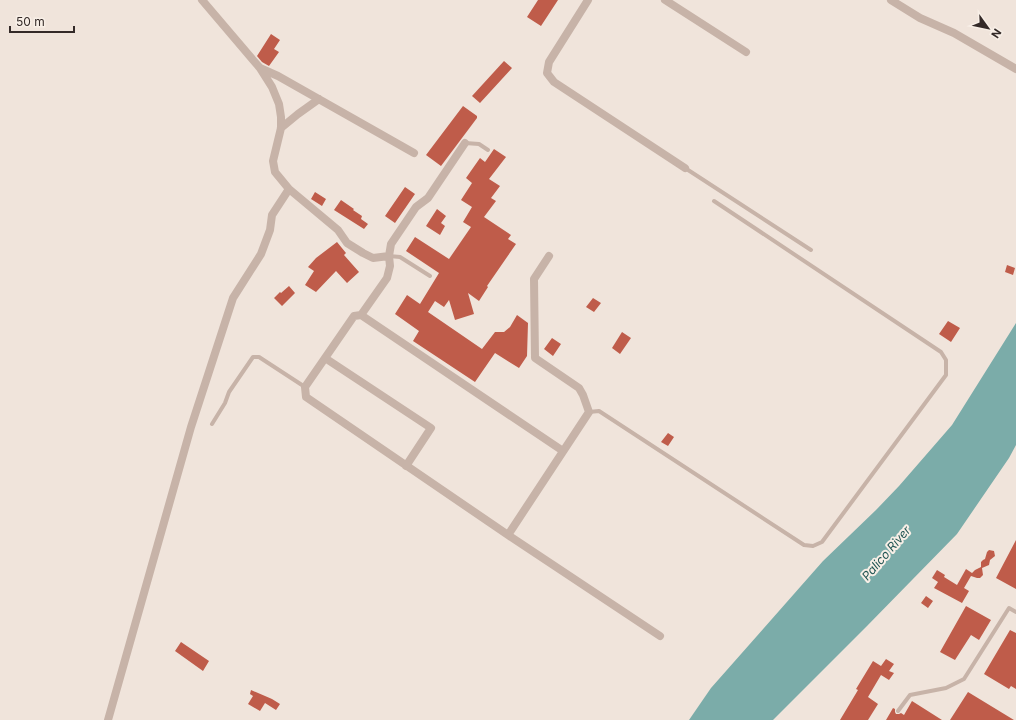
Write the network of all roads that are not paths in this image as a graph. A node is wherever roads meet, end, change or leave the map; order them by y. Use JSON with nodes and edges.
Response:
{"nodes":[{"id":1,"x":202,"y":0,"type":"edge"},
{"id":2,"x":588,"y":0,"type":"edge"},
{"id":3,"x":665,"y":0,"type":"edge"},
{"id":4,"x":891,"y":0,"type":"edge"},
{"id":5,"x":746,"y":52,"type":"dead end"},
{"id":6,"x":260,"y":68,"type":"junction"},
{"id":7,"x":1016,"y":69,"type":"edge"},
{"id":8,"x":319,"y":99,"type":"junction"},
{"id":9,"x":281,"y":128,"type":"junction"},
{"id":10,"x":465,"y":143,"type":"joint"},
{"id":11,"x":488,"y":150,"type":"dead end"},
{"id":12,"x":414,"y":153,"type":"dead end"},
{"id":13,"x":685,"y":168,"type":"joint"},
{"id":14,"x":289,"y":189,"type":"junction"},
{"id":15,"x":714,"y":201,"type":"dead end"},
{"id":16,"x":810,"y":250,"type":"dead end"},
{"id":17,"x":389,"y":256,"type":"junction"},
{"id":18,"x":549,"y":256,"type":"dead end"},
{"id":19,"x":430,"y":276,"type":"dead end"},
{"id":20,"x":362,"y":315,"type":"junction"},
{"id":21,"x":325,"y":358,"type":"junction"},
{"id":22,"x":305,"y":387,"type":"junction"},
{"id":23,"x":589,"y":412,"type":"junction"},
{"id":24,"x":212,"y":424,"type":"dead end"},
{"id":25,"x":563,"y":451,"type":"junction"},
{"id":26,"x":406,"y":466,"type":"junction"},
{"id":27,"x":508,"y":535,"type":"junction"},
{"id":28,"x":1016,"y":612,"type":"edge"},
{"id":29,"x":660,"y":636,"type":"dead end"},
{"id":30,"x":898,"y":711,"type":"dead end"},
{"id":31,"x":108,"y":720,"type":"edge"}],
"edges":[{"from":1,"to":6,"type":"street"},
{"from":2,"to":13,"type":"street"},
{"from":3,"to":5,"type":"street"},
{"from":4,"to":7,"type":"street"},
{"from":6,"to":8,"type":"street"},
{"from":6,"to":9,"type":"street"},
{"from":8,"to":9,"type":"street"},
{"from":8,"to":12,"type":"street"},
{"from":9,"to":14,"type":"street"},
{"from":10,"to":11,"type":"lane"},
{"from":10,"to":17,"type":"street"},
{"from":13,"to":16,"type":"lane"},
{"from":14,"to":17,"type":"street"},
{"from":14,"to":31,"type":"street"},
{"from":15,"to":23,"type":"lane"},
{"from":17,"to":19,"type":"lane"},
{"from":17,"to":20,"type":"street"},
{"from":18,"to":23,"type":"street"},
{"from":20,"to":21,"type":"street"},
{"from":20,"to":25,"type":"street"},
{"from":21,"to":22,"type":"street"},
{"from":21,"to":26,"type":"street"},
{"from":22,"to":24,"type":"lane"},
{"from":22,"to":26,"type":"street"},
{"from":23,"to":25,"type":"street"},
{"from":25,"to":27,"type":"street"},
{"from":26,"to":27,"type":"street"},
{"from":27,"to":29,"type":"street"},
{"from":28,"to":30,"type":"lane"}]}
